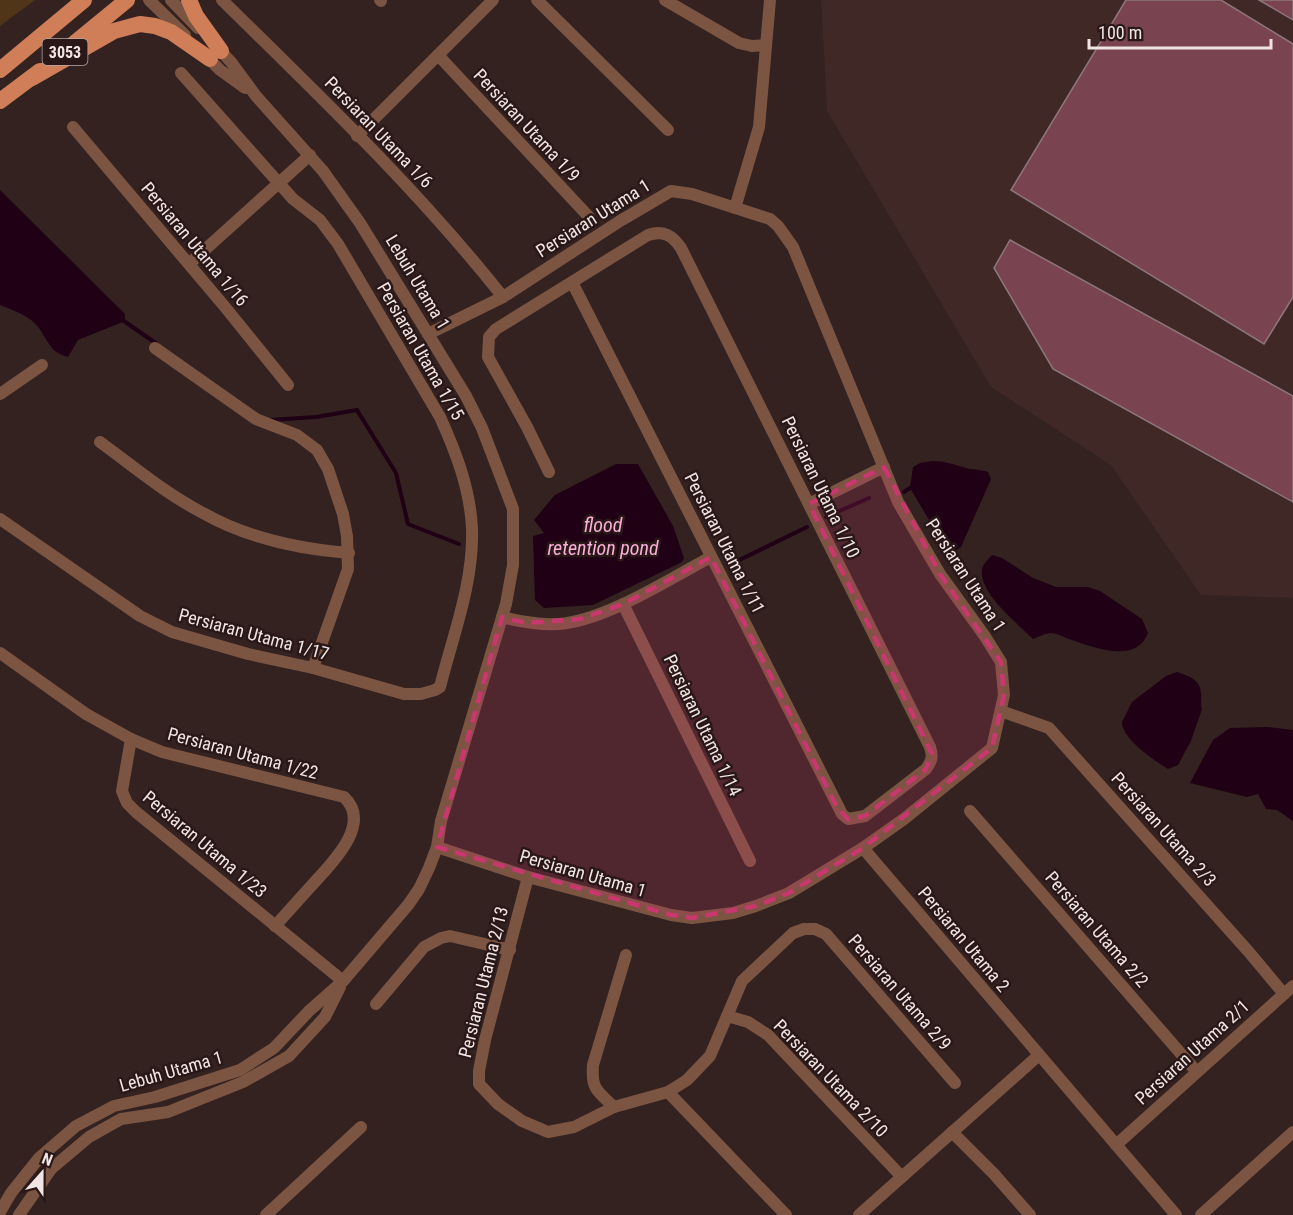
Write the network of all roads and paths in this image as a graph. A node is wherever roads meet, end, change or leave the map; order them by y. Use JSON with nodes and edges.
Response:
{"nodes":[{"id":1,"x":84,"y":0,"type":"edge"},
{"id":2,"x":127,"y":0,"type":"edge"},
{"id":3,"x":149,"y":0,"type":"edge"},
{"id":4,"x":171,"y":0,"type":"edge"},
{"id":5,"x":189,"y":0,"type":"edge"},
{"id":6,"x":222,"y":0,"type":"edge"},
{"id":7,"x":493,"y":0,"type":"edge"},
{"id":8,"x":537,"y":0,"type":"edge"},
{"id":9,"x":665,"y":0,"type":"edge"},
{"id":10,"x":770,"y":0,"type":"edge"},
{"id":11,"x":766,"y":45,"type":"junction"},
{"id":12,"x":215,"y":55,"type":"junction"},
{"id":13,"x":438,"y":55,"type":"junction"},
{"id":14,"x":0,"y":70,"type":"edge"},
{"id":15,"x":181,"y":73,"type":"dead end"},
{"id":16,"x":32,"y":78,"type":"junction"},
{"id":17,"x":0,"y":101,"type":"edge"},
{"id":18,"x":73,"y":127,"type":"dead end"},
{"id":19,"x":668,"y":130,"type":"dead end"},
{"id":20,"x":357,"y":136,"type":"junction"},
{"id":21,"x":310,"y":155,"type":"junction"},
{"id":22,"x":279,"y":183,"type":"junction"},
{"id":23,"x":735,"y":208,"type":"junction"},
{"id":24,"x":590,"y":218,"type":"dead end"},
{"id":25,"x":189,"y":264,"type":"junction"},
{"id":26,"x":572,"y":282,"type":"junction"},
{"id":27,"x":503,"y":297,"type":"junction"},
{"id":28,"x":428,"y":334,"type":"junction"},
{"id":29,"x":155,"y":348,"type":"dead end"},
{"id":30,"x":42,"y":365,"type":"dead end"},
{"id":31,"x":288,"y":385,"type":"dead end"},
{"id":32,"x":0,"y":394,"type":"edge"},
{"id":33,"x":100,"y":442,"type":"dead end"},
{"id":34,"x":884,"y":466,"type":"junction"},
{"id":35,"x":549,"y":472,"type":"dead end"},
{"id":36,"x":809,"y":504,"type":"junction"},
{"id":37,"x":2,"y":525,"type":"edge"},
{"id":38,"x":349,"y":553,"type":"junction"},
{"id":39,"x":711,"y":557,"type":"junction"},
{"id":40,"x":623,"y":604,"type":"junction"},
{"id":41,"x":502,"y":617,"type":"junction"},
{"id":42,"x":0,"y":653,"type":"edge"},
{"id":43,"x":313,"y":668,"type":"junction"},
{"id":44,"x":421,"y":694,"type":"joint"},
{"id":45,"x":1001,"y":711,"type":"junction"},
{"id":46,"x":131,"y":739,"type":"junction"},
{"id":47,"x":970,"y":811,"type":"dead end"},
{"id":48,"x":848,"y":819,"type":"joint"},
{"id":49,"x":436,"y":847,"type":"junction"},
{"id":50,"x":863,"y":848,"type":"junction"},
{"id":51,"x":750,"y":861,"type":"dead end"},
{"id":52,"x":528,"y":877,"type":"junction"},
{"id":53,"x":275,"y":926,"type":"junction"},
{"id":54,"x":815,"y":929,"type":"joint"},
{"id":55,"x":510,"y":950,"type":"junction"},
{"id":56,"x":627,"y":955,"type":"dead end"},
{"id":57,"x":343,"y":981,"type":"junction"},
{"id":58,"x":1288,"y":990,"type":"edge"},
{"id":59,"x":376,"y":1004,"type":"dead end"},
{"id":60,"x":727,"y":1016,"type":"junction"},
{"id":61,"x":1039,"y":1055,"type":"junction"},
{"id":62,"x":1196,"y":1071,"type":"junction"},
{"id":63,"x":955,"y":1083,"type":"dead end"},
{"id":64,"x":668,"y":1092,"type":"junction"},
{"id":65,"x":614,"y":1107,"type":"junction"},
{"id":66,"x":361,"y":1127,"type":"dead end"},
{"id":67,"x":952,"y":1132,"type":"junction"},
{"id":68,"x":1293,"y":1132,"type":"edge"},
{"id":69,"x":1116,"y":1145,"type":"junction"},
{"id":70,"x":902,"y":1177,"type":"junction"},
{"id":71,"x":0,"y":1212,"type":"edge"},
{"id":72,"x":19,"y":1215,"type":"edge"},
{"id":73,"x":266,"y":1215,"type":"edge"},
{"id":74,"x":786,"y":1215,"type":"edge"},
{"id":75,"x":859,"y":1215,"type":"edge"},
{"id":76,"x":1030,"y":1215,"type":"edge"},
{"id":77,"x":1176,"y":1215,"type":"edge"},
{"id":78,"x":1201,"y":1215,"type":"edge"}],
"edges":[{"from":1,"to":14,"type":"main road","number":"3053"},
{"from":2,"to":16,"type":"main road","number":"3053"},
{"from":3,"to":12,"type":"street"},
{"from":4,"to":12,"type":"street"},
{"from":5,"to":12,"type":"main road"},
{"from":6,"to":20,"type":"street","name":"Persiaran Utama 1/6"},
{"from":7,"to":13,"type":"street"},
{"from":8,"to":19,"type":"street"},
{"from":9,"to":11,"type":"street"},
{"from":10,"to":11,"type":"street"},
{"from":11,"to":23,"type":"street"},
{"from":12,"to":16,"type":"main road"},
{"from":12,"to":21,"type":"street","name":"Lebuh Utama 1"},
{"from":13,"to":20,"type":"street"},
{"from":13,"to":24,"type":"street","name":"Persiaran Utama 1/9"},
{"from":15,"to":22,"type":"street","name":"Persiaran Utama 1/15"},
{"from":16,"to":17,"type":"main road","number":"3053"},
{"from":18,"to":25,"type":"street","name":"Persiaran Utama 1/16"},
{"from":20,"to":27,"type":"street","name":"Persiaran Utama 1/6"},
{"from":21,"to":22,"type":"street"},
{"from":21,"to":28,"type":"street","name":"Lebuh Utama 1"},
{"from":22,"to":25,"type":"street"},
{"from":22,"to":44,"type":"street","name":"Persiaran Utama 1/15"},
{"from":23,"to":27,"type":"street","name":"Persiaran Utama 1"},
{"from":23,"to":34,"type":"street","name":"Persiaran Utama 1"},
{"from":25,"to":31,"type":"street","name":"Persiaran Utama 1/16"},
{"from":26,"to":35,"type":"street"},
{"from":26,"to":36,"type":"street","name":"Persiaran Utama 1/10"},
{"from":26,"to":39,"type":"street","name":"Persiaran Utama 1/11"},
{"from":27,"to":28,"type":"street","name":"Persiaran Utama 1"},
{"from":28,"to":41,"type":"street","name":"Lebuh Utama 1"},
{"from":29,"to":38,"type":"street"},
{"from":30,"to":32,"type":"street"},
{"from":33,"to":38,"type":"street"},
{"from":34,"to":36,"type":"street"},
{"from":34,"to":45,"type":"street","name":"Persiaran Utama 1"},
{"from":36,"to":48,"type":"street","name":"Persiaran Utama 1/10"},
{"from":37,"to":43,"type":"street","name":"Persiaran Utama 1/17"},
{"from":38,"to":43,"type":"street"},
{"from":39,"to":40,"type":"street"},
{"from":39,"to":48,"type":"street","name":"Persiaran Utama 1/11"},
{"from":40,"to":41,"type":"street"},
{"from":40,"to":51,"type":"street","name":"Persiaran Utama 1/14"},
{"from":41,"to":49,"type":"street"},
{"from":42,"to":46,"type":"street","name":"Persiaran Utama 1/22"},
{"from":43,"to":44,"type":"street","name":"Persiaran Utama 1/17"},
{"from":45,"to":50,"type":"street","name":"Persiaran Utama 1"},
{"from":45,"to":58,"type":"street","name":"Persiaran Utama 2/3"},
{"from":46,"to":53,"type":"street","name":"Persiaran Utama 1/23"},
{"from":46,"to":53,"type":"street","name":"Persiaran Utama 1/22"},
{"from":47,"to":62,"type":"street","name":"Persiaran Utama 2/2"},
{"from":49,"to":52,"type":"street","name":"Persiaran Utama 1"},
{"from":49,"to":57,"type":"street"},
{"from":50,"to":52,"type":"street","name":"Persiaran Utama 1"},
{"from":50,"to":61,"type":"street","name":"Persiaran Utama 2"},
{"from":52,"to":55,"type":"street","name":"Persiaran Utama 2/13"},
{"from":53,"to":57,"type":"street","name":"Persiaran Utama 1/23"},
{"from":54,"to":60,"type":"street","name":"Persiaran Utama 2/13"},
{"from":54,"to":63,"type":"street","name":"Persiaran Utama 2/9"},
{"from":55,"to":59,"type":"street"},
{"from":55,"to":65,"type":"street","name":"Persiaran Utama 2/13"},
{"from":56,"to":65,"type":"street"},
{"from":57,"to":71,"type":"street","name":"Lebuh Utama 1"},
{"from":57,"to":72,"type":"street","name":"Lebuh Utama 1"},
{"from":58,"to":62,"type":"street","name":"Persiaran Utama 2/1"},
{"from":60,"to":64,"type":"street","name":"Persiaran Utama 2/13"},
{"from":60,"to":70,"type":"street","name":"Persiaran Utama 2/10"},
{"from":61,"to":67,"type":"street"},
{"from":61,"to":69,"type":"street","name":"Persiaran Utama 2"},
{"from":62,"to":69,"type":"street","name":"Persiaran Utama 2/1"},
{"from":64,"to":65,"type":"street","name":"Persiaran Utama 2/13"},
{"from":64,"to":74,"type":"street"},
{"from":66,"to":73,"type":"street"},
{"from":67,"to":70,"type":"street"},
{"from":67,"to":76,"type":"street"},
{"from":68,"to":78,"type":"street"},
{"from":69,"to":77,"type":"street","name":"Persiaran Utama 2"},
{"from":70,"to":75,"type":"street"}]}
